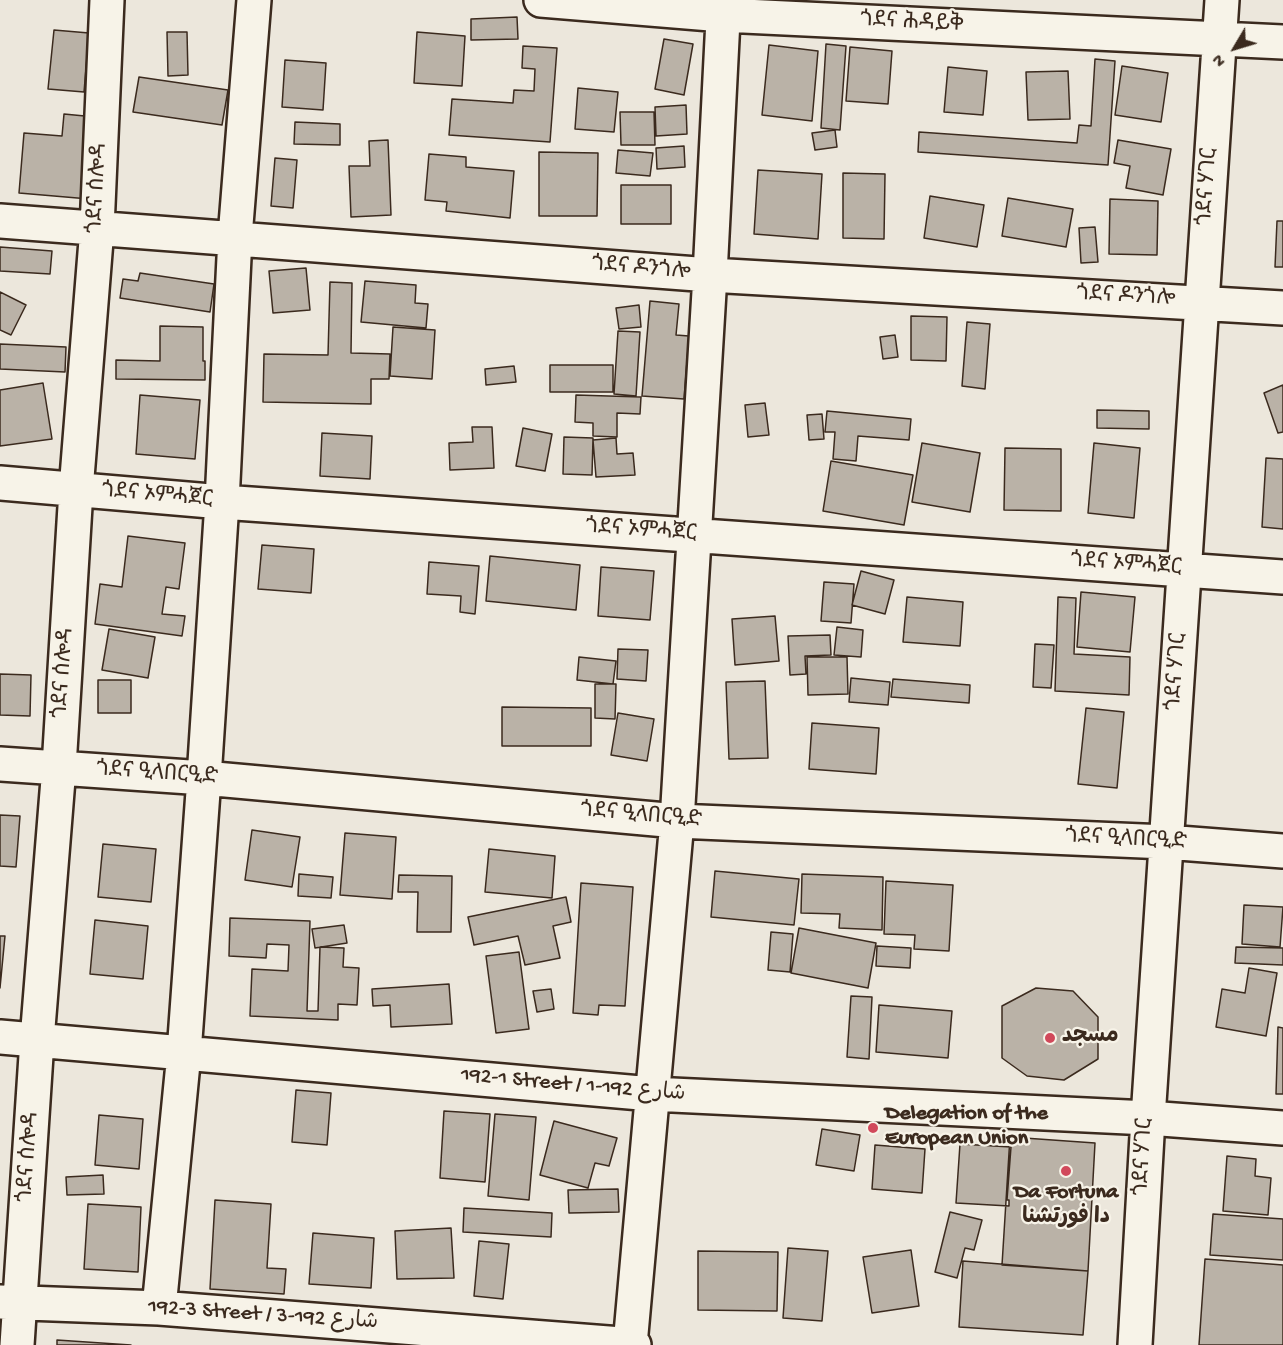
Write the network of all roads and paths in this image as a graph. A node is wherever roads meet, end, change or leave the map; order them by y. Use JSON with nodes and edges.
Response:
{"nodes":[{"id":1,"x":107,"y":0,"type":"edge"},
{"id":2,"x":254,"y":0,"type":"edge"},
{"id":3,"x":542,"y":0,"type":"edge"},
{"id":4,"x":1222,"y":0,"type":"edge"},
{"id":5,"x":724,"y":8,"type":"edge"},
{"id":6,"x":1219,"y":38,"type":"junction"},
{"id":7,"x":1283,"y":42,"type":"edge"},
{"id":8,"x":0,"y":221,"type":"edge"},
{"id":9,"x":97,"y":228,"type":"junction"},
{"id":10,"x":235,"y":237,"type":"junction"},
{"id":11,"x":710,"y":275,"type":"junction"},
{"id":12,"x":1201,"y":302,"type":"junction"},
{"id":13,"x":1283,"y":308,"type":"edge"},
{"id":14,"x":0,"y":483,"type":"edge"},
{"id":15,"x":76,"y":490,"type":"junction"},
{"id":16,"x":222,"y":502,"type":"junction"},
{"id":17,"x":693,"y":535,"type":"junction"},
{"id":18,"x":1185,"y":570,"type":"junction"},
{"id":19,"x":1283,"y":577,"type":"edge"},
{"id":20,"x":0,"y":764,"type":"edge"},
{"id":21,"x":59,"y":767,"type":"junction"},
{"id":22,"x":204,"y":778,"type":"junction"},
{"id":23,"x":677,"y":821,"type":"junction"},
{"id":24,"x":1166,"y":842,"type":"junction"},
{"id":25,"x":1283,"y":851,"type":"edge"},
{"id":26,"x":0,"y":1037,"type":"edge"},
{"id":27,"x":38,"y":1040,"type":"junction"},
{"id":28,"x":184,"y":1053,"type":"junction"},
{"id":29,"x":652,"y":1094,"type":"junction"},
{"id":30,"x":1148,"y":1118,"type":"junction"},
{"id":31,"x":1283,"y":1128,"type":"edge"},
{"id":32,"x":11,"y":1302,"type":"edge"},
{"id":33,"x":159,"y":1308,"type":"junction"},
{"id":34,"x":17,"y":1345,"type":"edge"},
{"id":35,"x":631,"y":1345,"type":"edge"},
{"id":36,"x":1135,"y":1345,"type":"edge"}],
"edges":[{"from":1,"to":9,"type":"street","name":"ጎደና ሰሎዳ"},
{"from":2,"to":10,"type":"street"},
{"from":3,"to":5,"type":"street","name":"ጎደና ሕዳይቅ"},
{"from":4,"to":6,"type":"street","name":"ጎደና ሃገር"},
{"from":5,"to":6,"type":"street","name":"ጎደና ሕዳይቅ"},
{"from":5,"to":11,"type":"street"},
{"from":6,"to":7,"type":"street","name":"ጎደና ሕዳይቅ"},
{"from":6,"to":12,"type":"street","name":"ጎደና ሃገር"},
{"from":8,"to":9,"type":"street","name":"ጎደና ዶንጎሎ"},
{"from":9,"to":10,"type":"street","name":"ጎደና ዶንጎሎ"},
{"from":9,"to":15,"type":"street","name":"ጎደና ሰሎዳ"},
{"from":10,"to":11,"type":"street","name":"ጎደና ዶንጎሎ"},
{"from":10,"to":16,"type":"street"},
{"from":11,"to":12,"type":"street","name":"ጎደና ዶንጎሎ"},
{"from":11,"to":17,"type":"street"},
{"from":12,"to":13,"type":"street","name":"ጎደና ዶንጎሎ"},
{"from":12,"to":18,"type":"street","name":"ጎደና ሃገር"},
{"from":14,"to":15,"type":"street","name":"ጎደና ኦምሓጀር"},
{"from":15,"to":16,"type":"street","name":"ጎደና ኦምሓጀር"},
{"from":15,"to":21,"type":"street","name":"ጎደና ሰሎዳ"},
{"from":16,"to":17,"type":"street","name":"ጎደና ኦምሓጀር"},
{"from":16,"to":22,"type":"street"},
{"from":17,"to":18,"type":"street","name":"ጎደና ኦምሓጀር"},
{"from":17,"to":23,"type":"street"},
{"from":18,"to":19,"type":"street","name":"ጎደና ኦምሓጀር"},
{"from":18,"to":24,"type":"street","name":"ጎደና ሃገር"},
{"from":20,"to":21,"type":"street","name":"ጎደና ዒላበርዒድ"},
{"from":21,"to":22,"type":"street","name":"ጎደና ዒላበርዒድ"},
{"from":21,"to":27,"type":"street","name":"ጎደና ሰሎዳ"},
{"from":22,"to":23,"type":"street","name":"ጎደና ዒላበርዒድ"},
{"from":22,"to":28,"type":"street"},
{"from":23,"to":24,"type":"street","name":"ጎደና ዒላበርዒድ"},
{"from":23,"to":29,"type":"street"},
{"from":24,"to":25,"type":"street","name":"ጎደና ዒላበርዒድ"},
{"from":24,"to":30,"type":"street","name":"ጎደና ሃገር"},
{"from":26,"to":27,"type":"street","name":"192-1 Street / شارع 192-1"},
{"from":27,"to":28,"type":"street","name":"192-1 Street / شارع 192-1"},
{"from":27,"to":32,"type":"street","name":"ጎደና ሰሎዳ"},
{"from":28,"to":29,"type":"street","name":"192-1 Street / شارع 192-1"},
{"from":28,"to":33,"type":"street"},
{"from":29,"to":30,"type":"street","name":"192-1 Street / شارع 192-1"},
{"from":29,"to":35,"type":"street"},
{"from":30,"to":31,"type":"street","name":"192-1 Street / شارع 192-1"},
{"from":30,"to":36,"type":"street","name":"ጎደና ሃገር"},
{"from":32,"to":33,"type":"street","name":"192-3 Street / شارع 192-3"},
{"from":32,"to":34,"type":"street","name":"ጎደና ሰሎዳ"},
{"from":33,"to":35,"type":"street","name":"192-3 Street / شارع 192-3"}]}
